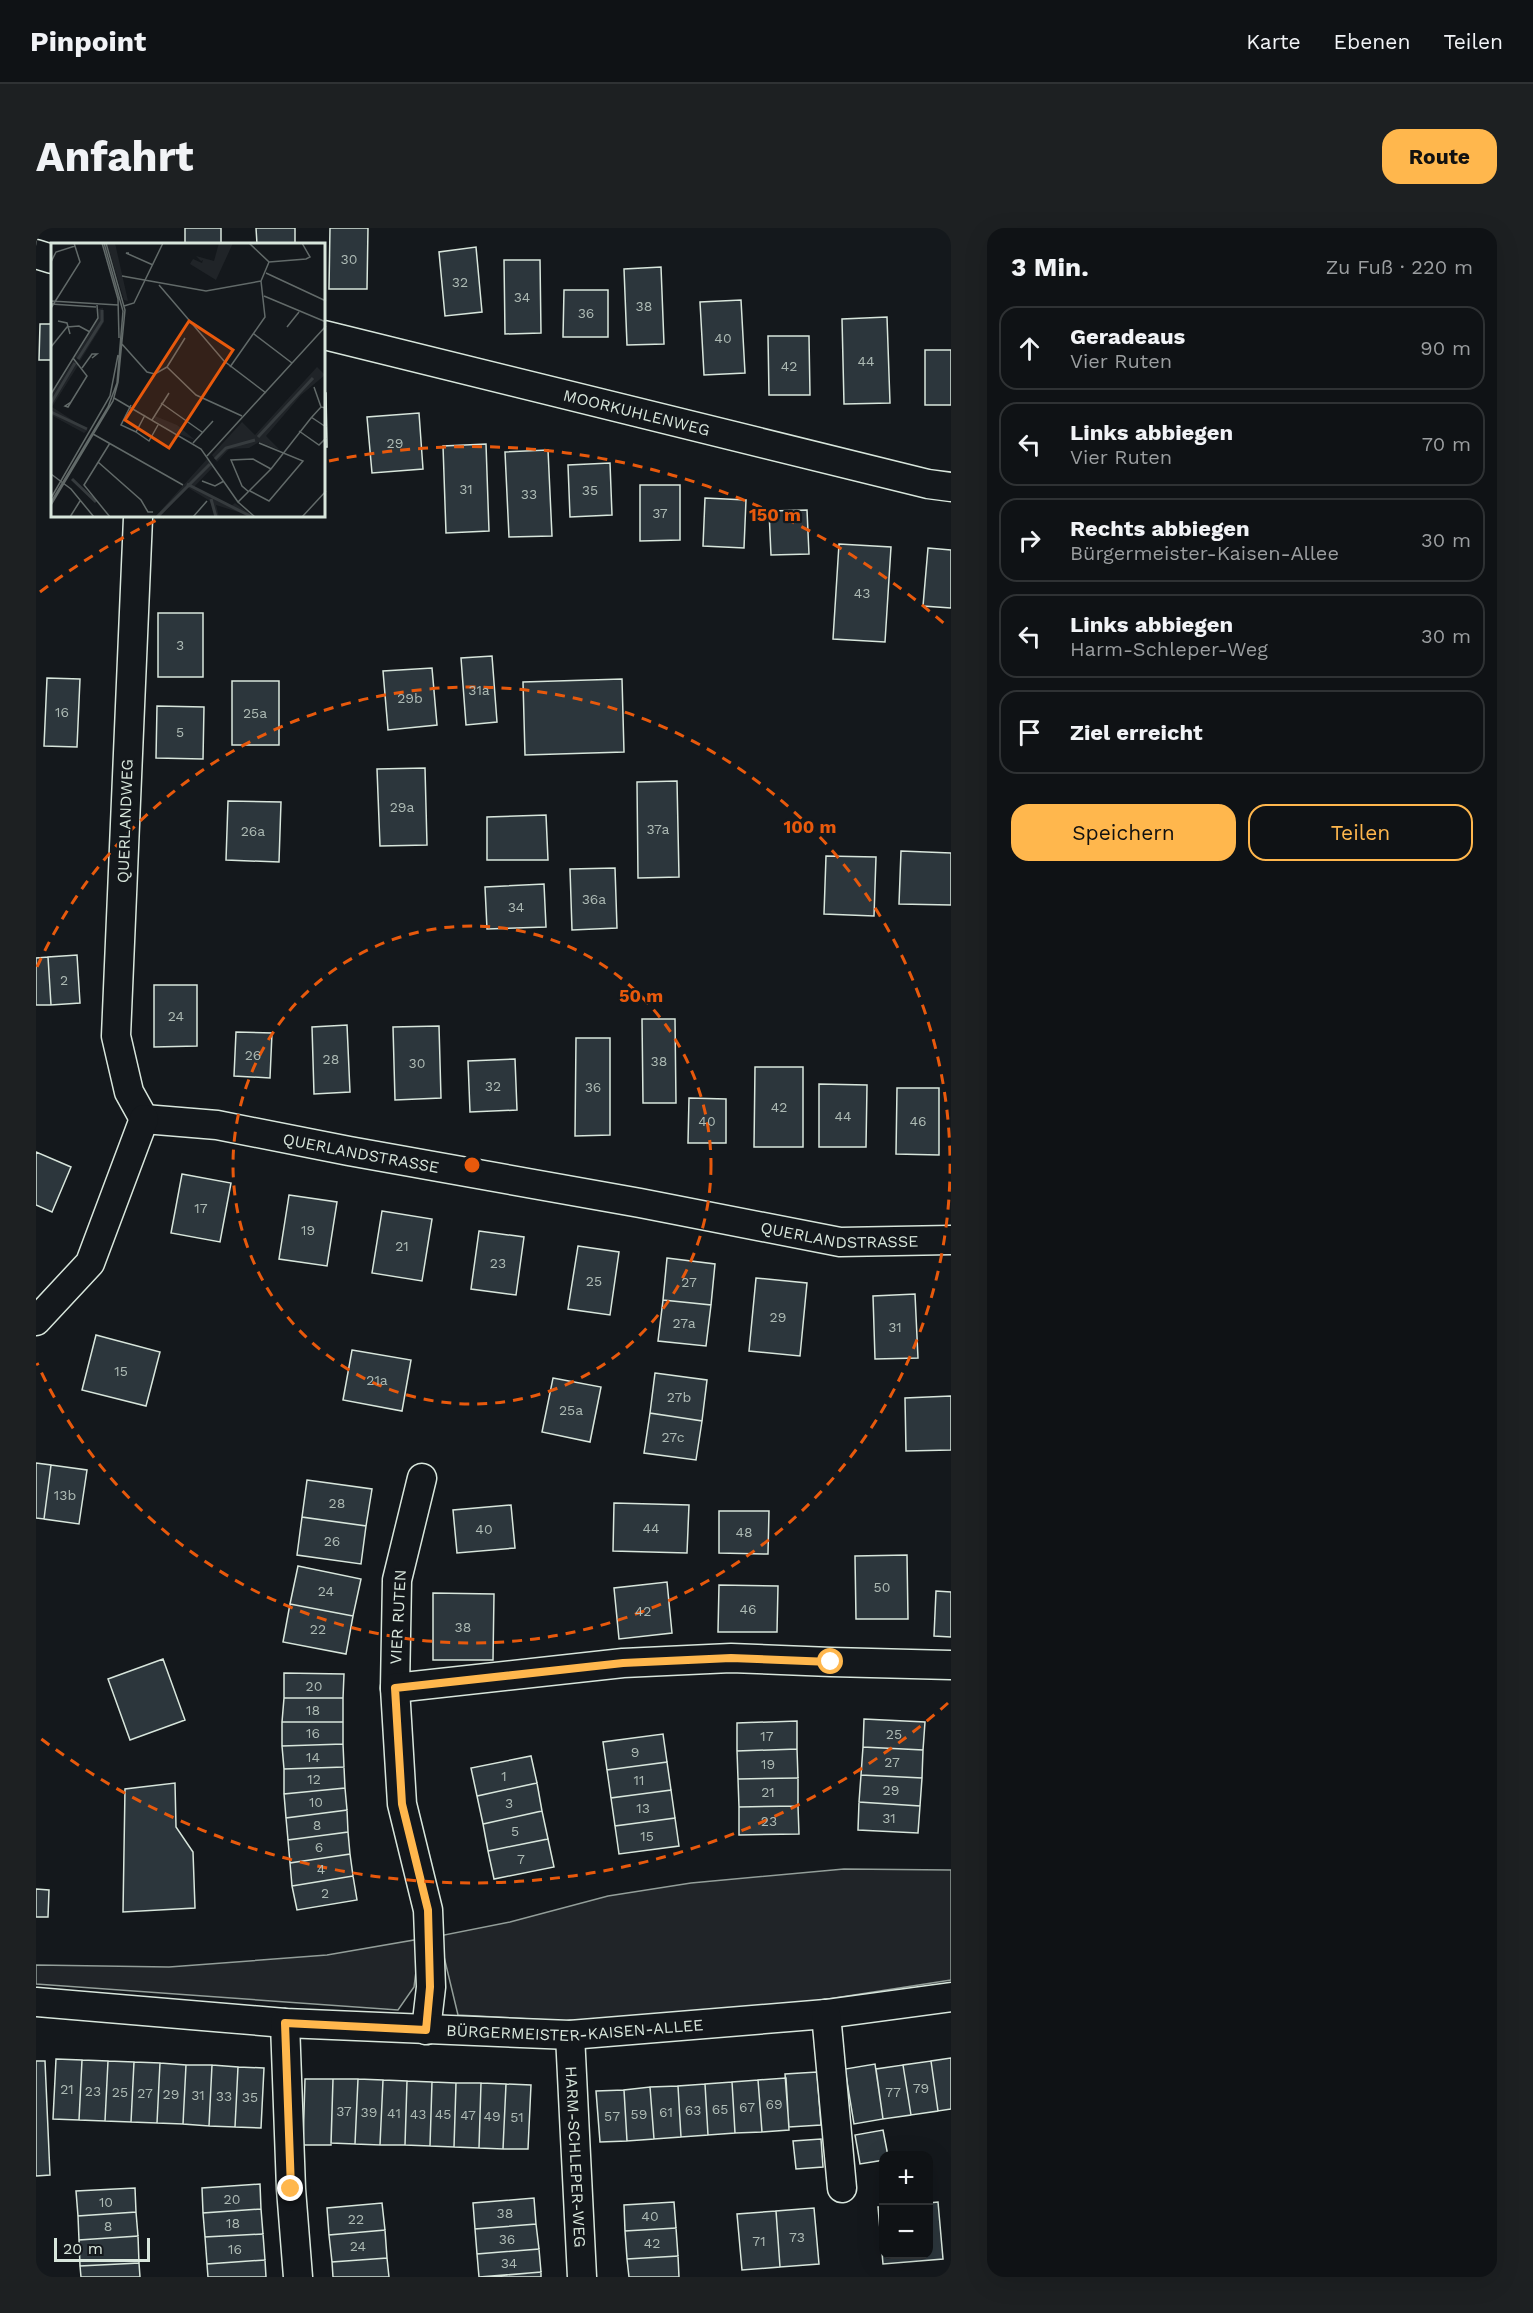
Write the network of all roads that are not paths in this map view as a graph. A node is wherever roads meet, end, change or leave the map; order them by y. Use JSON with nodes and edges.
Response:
{"nodes":[{"id":1,"x":36,"y":254,"type":"edge"},
{"id":2,"x":51,"y":259,"type":"edge"},
{"id":3,"x":326,"y":335,"type":"edge"},
{"id":4,"x":951,"y":487,"type":"edge"},
{"id":5,"x":138,"y":518,"type":"dead end"},
{"id":6,"x":144,"y":1119,"type":"junction"},
{"id":7,"x":951,"y":1240,"type":"edge"},
{"id":8,"x":36,"y":1321,"type":"edge"},
{"id":9,"x":422,"y":1478,"type":"dead end"},
{"id":10,"x":951,"y":1665,"type":"edge"},
{"id":11,"x":395,"y":1688,"type":"junction"},
{"id":12,"x":951,"y":1996,"type":"edge"},
{"id":13,"x":36,"y":2002,"type":"edge"},
{"id":14,"x":826,"y":2014,"type":"junction"},
{"id":15,"x":285,"y":2023,"type":"junction"},
{"id":16,"x":426,"y":2030,"type":"junction"},
{"id":17,"x":570,"y":2035,"type":"junction"},
{"id":18,"x":842,"y":2188,"type":"dead end"},
{"id":19,"x":298,"y":2277,"type":"edge"},
{"id":20,"x":582,"y":2277,"type":"edge"}],
"edges":[{"from":1,"to":2,"type":"street"},
{"from":3,"to":4,"type":"street","name":"MOORKUHLENWEG"},
{"from":5,"to":6,"type":"street","name":"QUERLANDWEG"},
{"from":6,"to":7,"type":"street","name":"QUERLANDSTRASSE"},
{"from":6,"to":8,"type":"street"},
{"from":9,"to":11,"type":"street","name":"VIER RUTEN"},
{"from":10,"to":11,"type":"street","name":"VIER RUTEN"},
{"from":11,"to":16,"type":"street","name":"VIER RUTEN"},
{"from":12,"to":14,"type":"street","name":"BÜRGERMEISTER-KAISEN-ALLEE"},
{"from":13,"to":15,"type":"street","name":"BÜRGERMEISTER-KAISEN-ALLEE"},
{"from":14,"to":17,"type":"street","name":"BÜRGERMEISTER-KAISEN-ALLEE"},
{"from":14,"to":18,"type":"street"},
{"from":15,"to":16,"type":"street","name":"BÜRGERMEISTER-KAISEN-ALLEE"},
{"from":15,"to":19,"type":"street"},
{"from":16,"to":17,"type":"street","name":"BÜRGERMEISTER-KAISEN-ALLEE"},
{"from":17,"to":20,"type":"street","name":"HARM-SCHLEPER-WEG"}]}
